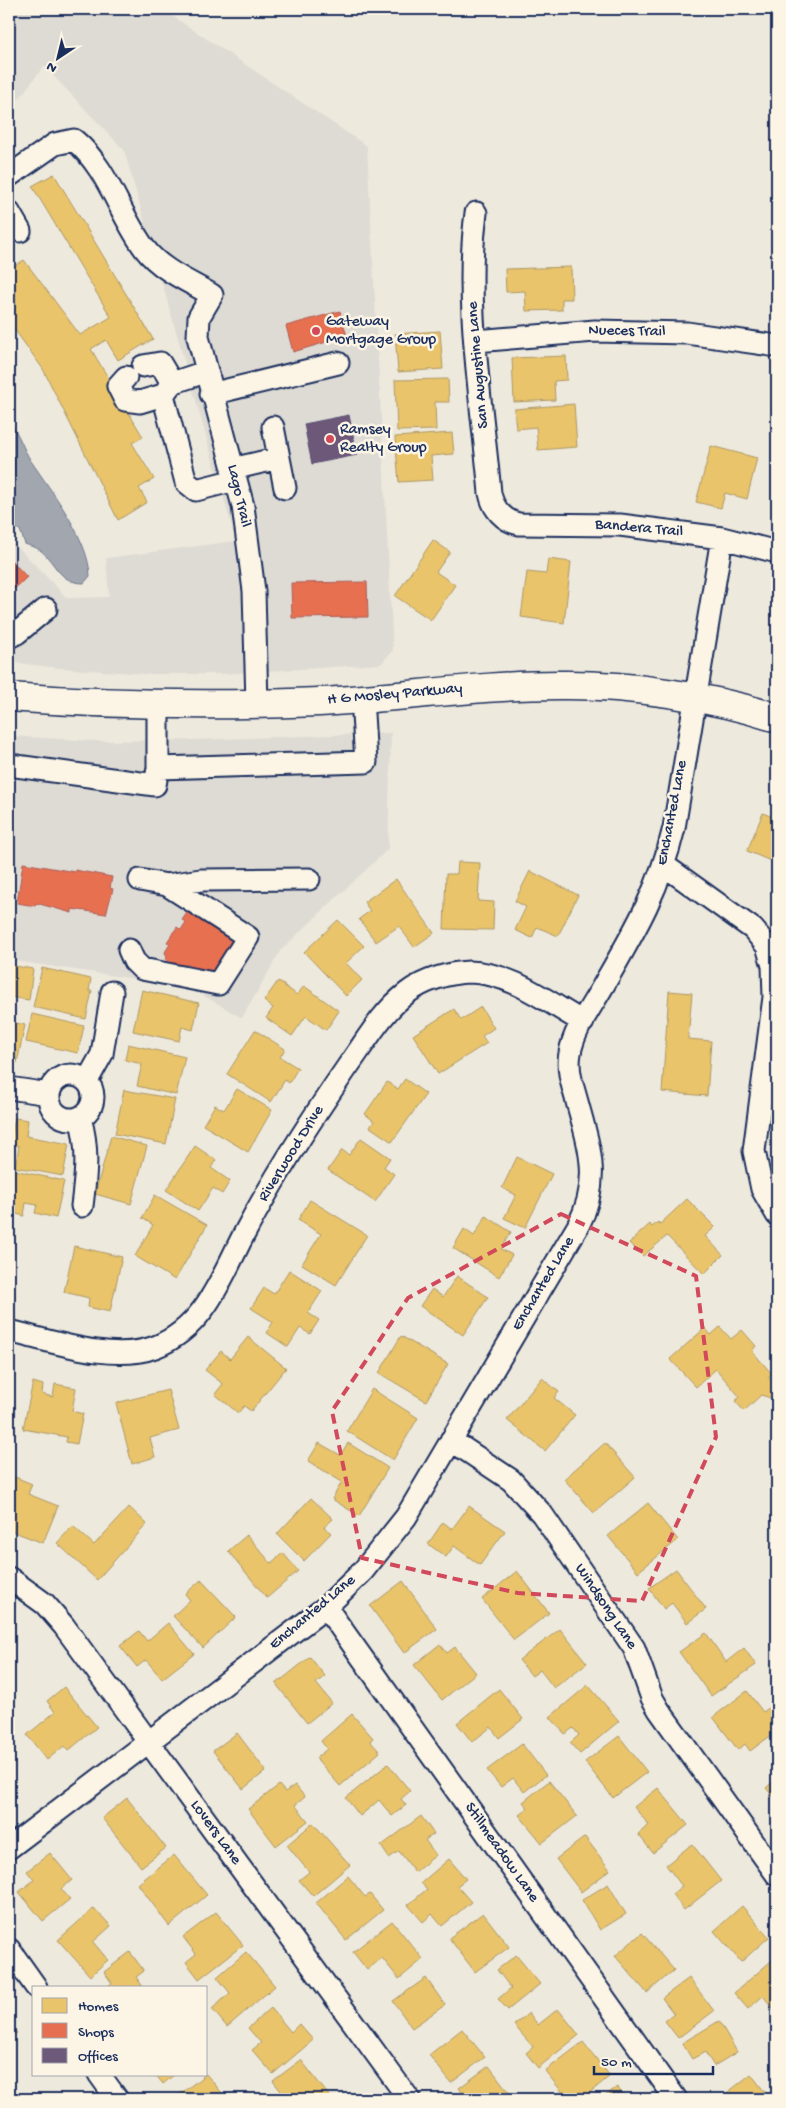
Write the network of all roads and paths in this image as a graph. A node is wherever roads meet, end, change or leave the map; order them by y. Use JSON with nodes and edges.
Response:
{"nodes":[{"id":1,"x":9,"y":176,"type":"edge"},
{"id":2,"x":9,"y":212,"type":"edge"},
{"id":3,"x":476,"y":213,"type":"dead end"},
{"id":4,"x":20,"y":231,"type":"dead end"},
{"id":5,"x":476,"y":341,"type":"junction"},
{"id":6,"x":777,"y":346,"type":"edge"},
{"id":7,"x":338,"y":363,"type":"dead end"},
{"id":8,"x":205,"y":372,"type":"junction"},
{"id":9,"x":167,"y":389,"type":"junction"},
{"id":10,"x":211,"y":394,"type":"junction"},
{"id":11,"x":273,"y":427,"type":"dead end"},
{"id":12,"x":279,"y":458,"type":"junction"},
{"id":13,"x":234,"y":474,"type":"junction"},
{"id":14,"x":285,"y":488,"type":"dead end"},
{"id":15,"x":501,"y":514,"type":"joint"},
{"id":16,"x":722,"y":538,"type":"junction"},
{"id":17,"x":777,"y":552,"type":"edge"},
{"id":18,"x":46,"y":609,"type":"dead end"},
{"id":19,"x":9,"y":637,"type":"edge"},
{"id":20,"x":9,"y":697,"type":"edge"},
{"id":21,"x":362,"y":698,"type":"junction"},
{"id":22,"x":694,"y":699,"type":"junction"},
{"id":23,"x":257,"y":704,"type":"junction"},
{"id":24,"x":158,"y":705,"type":"junction"},
{"id":25,"x":777,"y":718,"type":"edge"},
{"id":26,"x":9,"y":765,"type":"edge"},
{"id":27,"x":158,"y":768,"type":"junction"},
{"id":28,"x":664,"y":866,"type":"junction"},
{"id":29,"x":309,"y":879,"type":"dead end"},
{"id":30,"x":140,"y":880,"type":"dead end"},
{"id":31,"x":167,"y":886,"type":"junction"},
{"id":32,"x":129,"y":950,"type":"dead end"},
{"id":33,"x":112,"y":992,"type":"dead end"},
{"id":34,"x":583,"y":1022,"type":"junction"},
{"id":35,"x":87,"y":1081,"type":"junction"},
{"id":36,"x":9,"y":1088,"type":"edge"},
{"id":37,"x":49,"y":1094,"type":"junction"},
{"id":38,"x":80,"y":1118,"type":"junction"},
{"id":39,"x":82,"y":1206,"type":"dead end"},
{"id":40,"x":777,"y":1216,"type":"edge"},
{"id":41,"x":9,"y":1331,"type":"edge"},
{"id":42,"x":451,"y":1440,"type":"junction"},
{"id":43,"x":9,"y":1578,"type":"edge"},
{"id":44,"x":326,"y":1606,"type":"junction"},
{"id":45,"x":148,"y":1742,"type":"junction"},
{"id":46,"x":9,"y":1848,"type":"edge"},
{"id":47,"x":777,"y":1875,"type":"edge"},
{"id":48,"x":9,"y":1949,"type":"edge"},
{"id":49,"x":35,"y":1986,"type":"edge"},
{"id":50,"x":100,"y":2076,"type":"edge"},
{"id":51,"x":117,"y":2099,"type":"edge"},
{"id":52,"x":409,"y":2099,"type":"edge"},
{"id":53,"x":676,"y":2099,"type":"edge"}],
"edges":[{"from":1,"to":8,"type":"street","name":"Lago Trail"},
{"from":2,"to":4,"type":"street"},
{"from":3,"to":5,"type":"street","name":"San Augustine Lane"},
{"from":5,"to":6,"type":"street","name":"Nueces Trail"},
{"from":5,"to":15,"type":"street","name":"San Augustine Lane"},
{"from":7,"to":10,"type":"street"},
{"from":8,"to":9,"type":"street"},
{"from":8,"to":10,"type":"street","name":"Lago Trail"},
{"from":9,"to":9,"type":"street"},
{"from":9,"to":13,"type":"street"},
{"from":10,"to":13,"type":"street","name":"Lago Trail"},
{"from":11,"to":12,"type":"street"},
{"from":12,"to":13,"type":"street"},
{"from":12,"to":14,"type":"street"},
{"from":13,"to":23,"type":"street","name":"Lago Trail"},
{"from":15,"to":16,"type":"street","name":"Bandera Trail"},
{"from":16,"to":17,"type":"street","name":"Bandera Trail"},
{"from":16,"to":22,"type":"street","name":"Enchanted Lane"},
{"from":18,"to":19,"type":"street"},
{"from":20,"to":24,"type":"main road","name":"H G Mosley Parkway"},
{"from":21,"to":22,"type":"main road","name":"H G Mosley Parkway"},
{"from":21,"to":23,"type":"main road","name":"H G Mosley Parkway"},
{"from":21,"to":27,"type":"street"},
{"from":22,"to":25,"type":"main road","name":"H G Mosley Parkway"},
{"from":22,"to":28,"type":"street","name":"Enchanted Lane"},
{"from":23,"to":24,"type":"main road","name":"H G Mosley Parkway"},
{"from":24,"to":27,"type":"street"},
{"from":26,"to":27,"type":"street"},
{"from":28,"to":34,"type":"street","name":"Enchanted Lane"},
{"from":28,"to":40,"type":"street"},
{"from":29,"to":31,"type":"street"},
{"from":30,"to":31,"type":"street"},
{"from":31,"to":32,"type":"street"},
{"from":33,"to":35,"type":"street"},
{"from":34,"to":41,"type":"street","name":"Riverwood Drive"},
{"from":34,"to":42,"type":"street","name":"Enchanted Lane"},
{"from":35,"to":37,"type":"street"},
{"from":35,"to":38,"type":"street"},
{"from":36,"to":37,"type":"street"},
{"from":37,"to":38,"type":"street"},
{"from":38,"to":39,"type":"street"},
{"from":42,"to":44,"type":"street","name":"Enchanted Lane"},
{"from":42,"to":47,"type":"street","name":"Windsong Lane"},
{"from":43,"to":45,"type":"street","name":"Lovers Lane"},
{"from":44,"to":45,"type":"street","name":"Enchanted Lane"},
{"from":44,"to":53,"type":"street","name":"Stillmeadow Lane"},
{"from":45,"to":46,"type":"street","name":"Enchanted Lane"},
{"from":45,"to":52,"type":"street","name":"Lovers Lane"},
{"from":48,"to":49,"type":"street"},
{"from":50,"to":51,"type":"street"}]}
